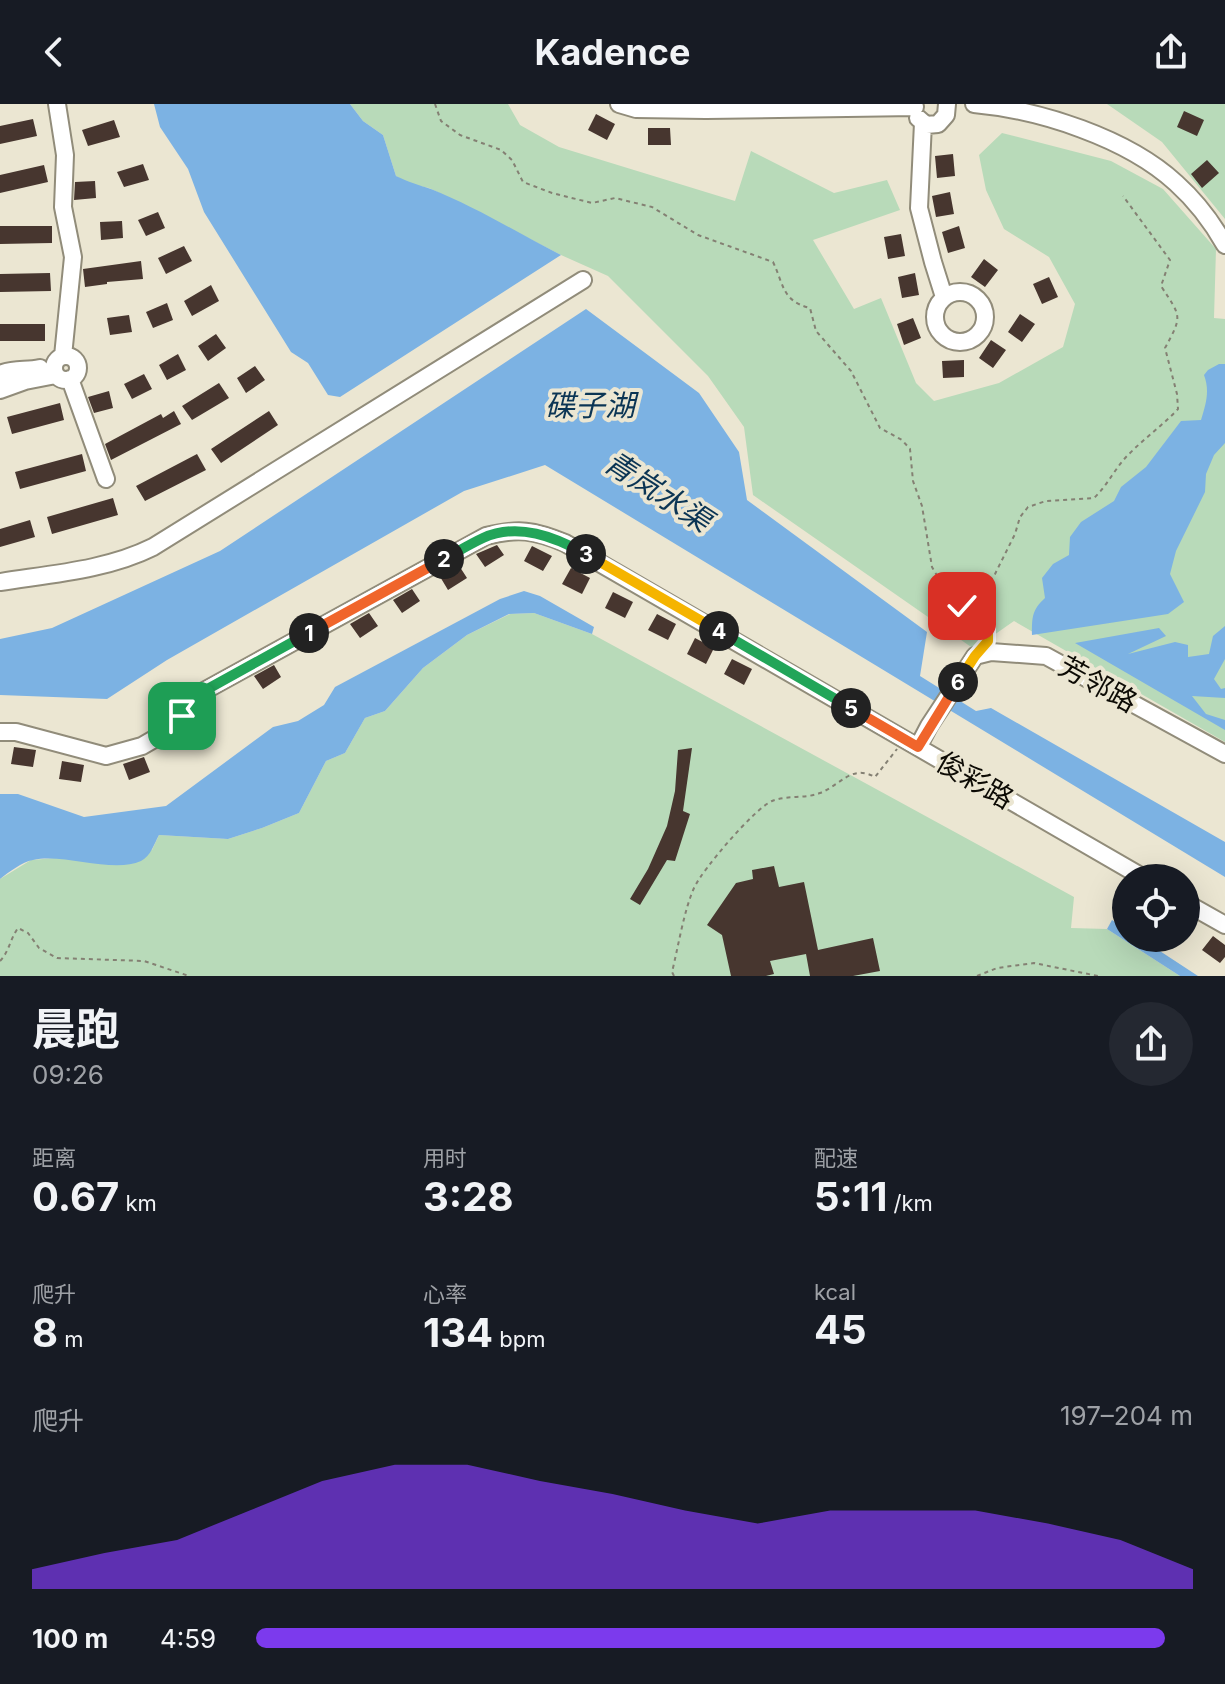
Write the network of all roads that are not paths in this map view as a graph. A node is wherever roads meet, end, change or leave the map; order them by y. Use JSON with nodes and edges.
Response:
{"nodes":[{"id":1,"x":57,"y":104,"type":"edge"},
{"id":2,"x":619,"y":104,"type":"edge"},
{"id":3,"x":947,"y":104,"type":"edge"},
{"id":4,"x":974,"y":104,"type":"edge"},
{"id":5,"x":915,"y":106,"type":"edge"},
{"id":6,"x":923,"y":123,"type":"junction"},
{"id":7,"x":1225,"y":245,"type":"edge"},
{"id":8,"x":583,"y":280,"type":"dead end"},
{"id":9,"x":944,"y":297,"type":"dead end"},
{"id":10,"x":61,"y":369,"type":"junction"},
{"id":11,"x":0,"y":374,"type":"edge"},
{"id":12,"x":0,"y":390,"type":"edge"},
{"id":13,"x":106,"y":479,"type":"dead end"},
{"id":14,"x":0,"y":582,"type":"edge"},
{"id":15,"x":0,"y":732,"type":"edge"},
{"id":16,"x":913,"y":744,"type":"junction"},
{"id":17,"x":1225,"y":754,"type":"edge"},
{"id":18,"x":1120,"y":864,"type":"edge"},
{"id":19,"x":1200,"y":911,"type":"edge"},
{"id":20,"x":1225,"y":925,"type":"edge"}],
"edges":[{"from":1,"to":10,"type":"street"},
{"from":2,"to":5,"type":"street"},
{"from":3,"to":6,"type":"street"},
{"from":4,"to":7,"type":"street"},
{"from":5,"to":6,"type":"street"},
{"from":6,"to":9,"type":"street"},
{"from":8,"to":14,"type":"street"},
{"from":10,"to":11,"type":"street"},
{"from":10,"to":12,"type":"street"},
{"from":10,"to":13,"type":"street"},
{"from":15,"to":16,"type":"street","name":"俊彩路"},
{"from":16,"to":17,"type":"street","name":"芳邻路"},
{"from":16,"to":18,"type":"street","name":"俊彩路"},
{"from":19,"to":20,"type":"street"}]}
